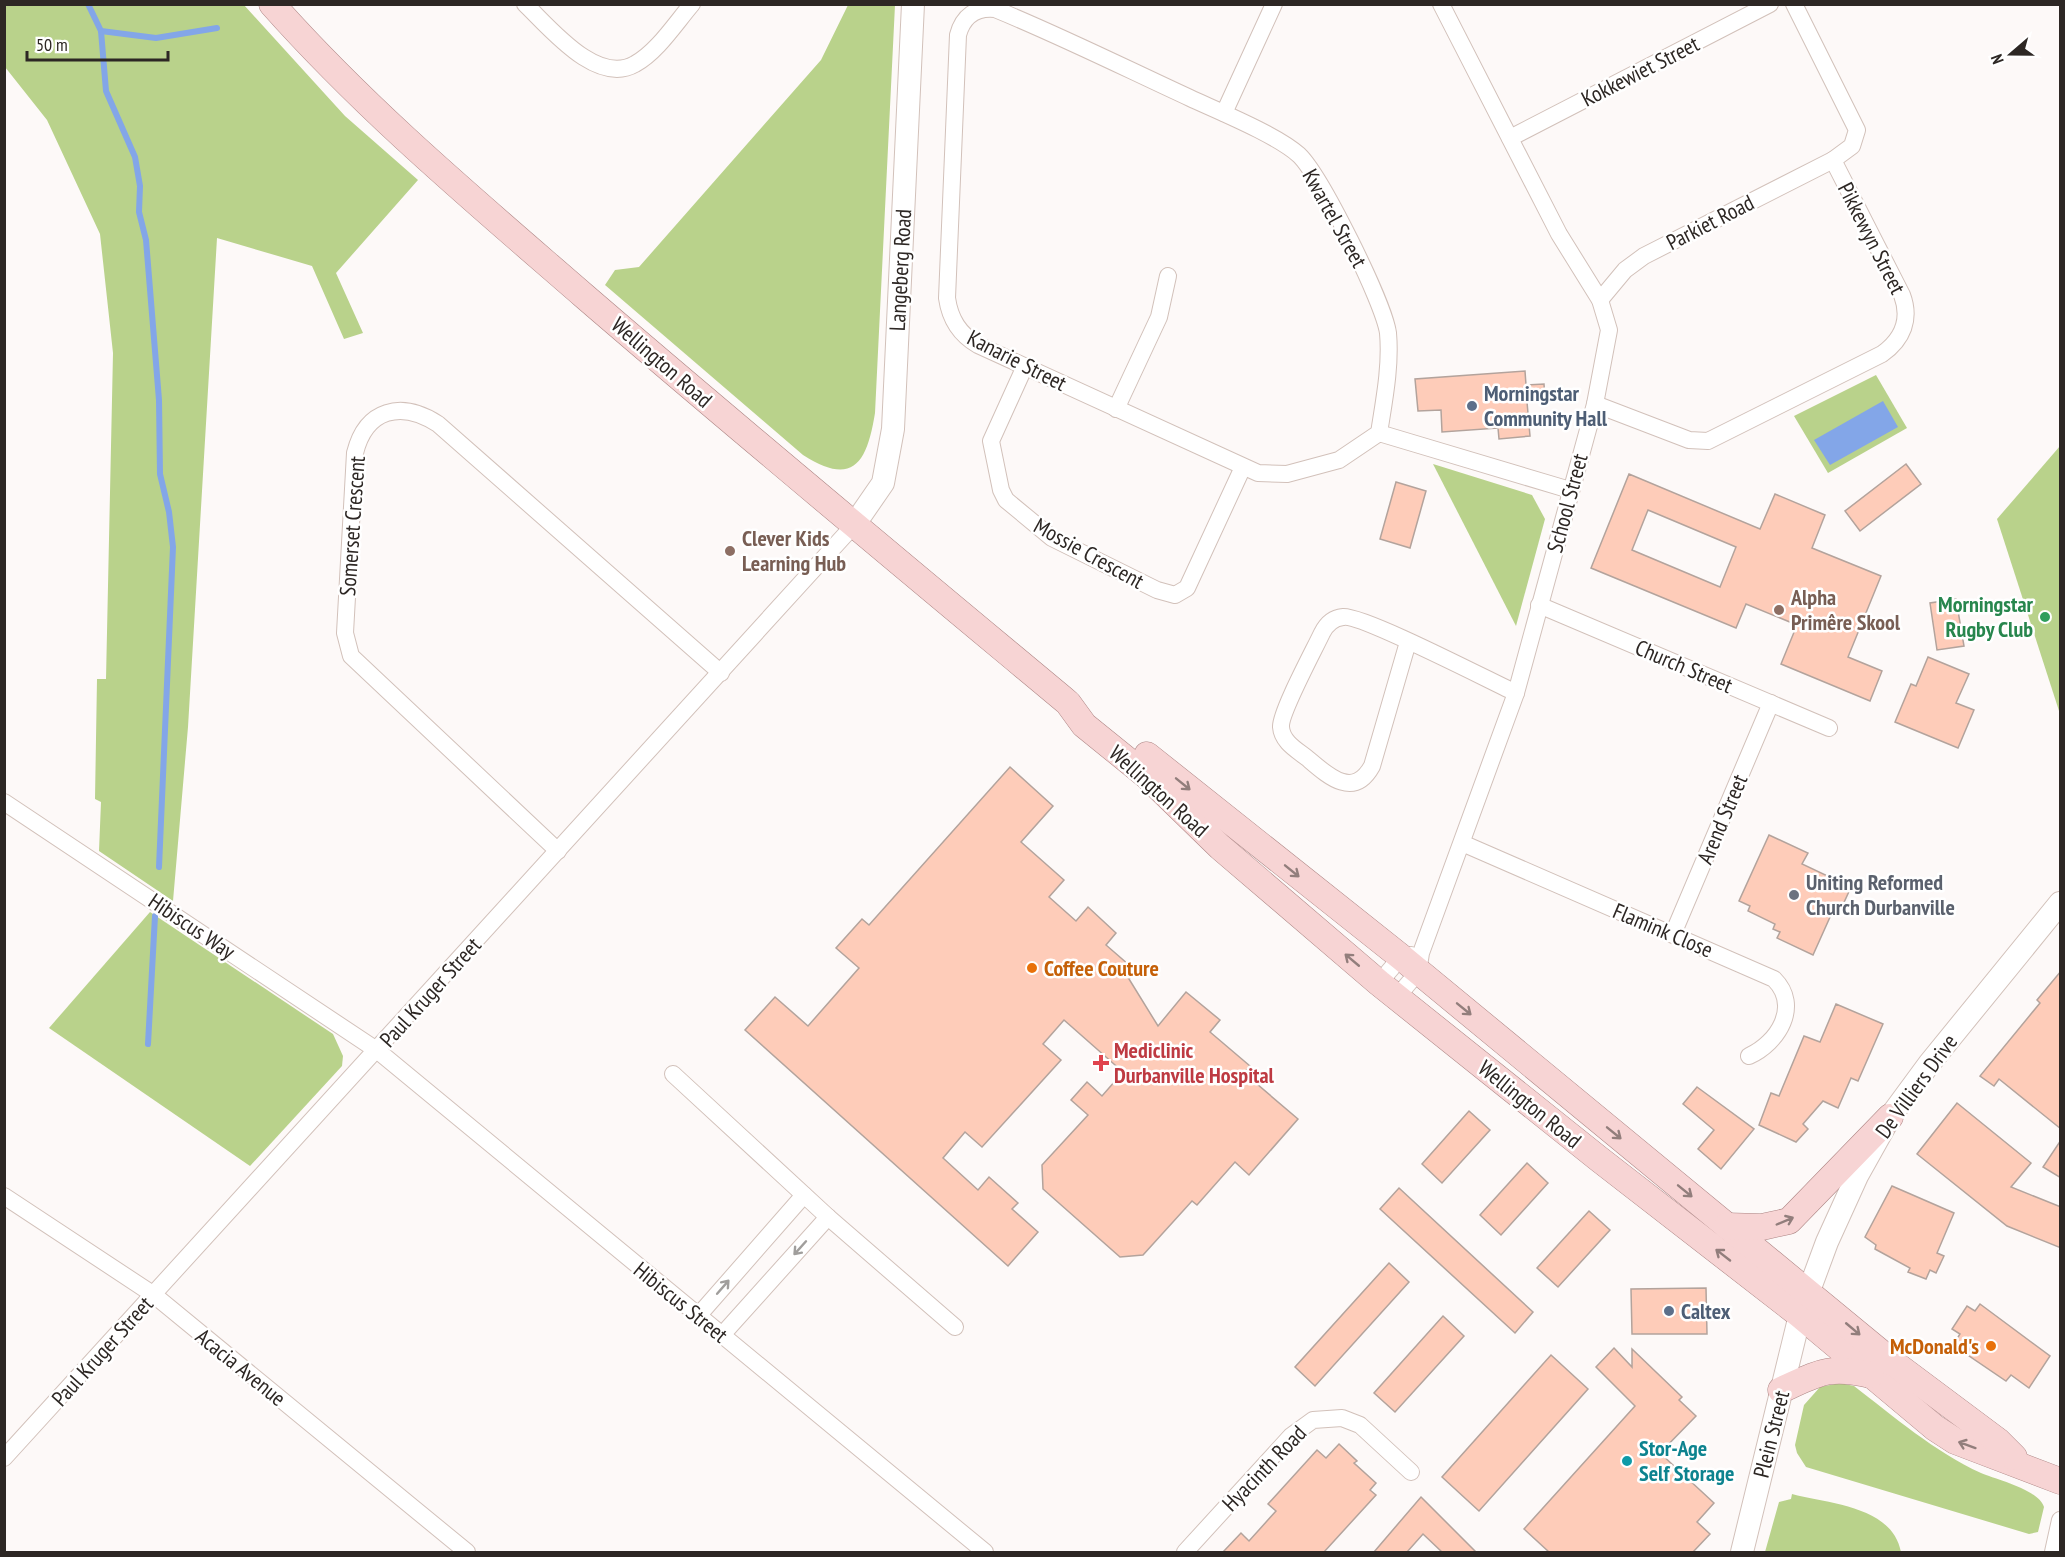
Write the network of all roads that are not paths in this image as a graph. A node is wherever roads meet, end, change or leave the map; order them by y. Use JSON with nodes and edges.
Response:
{"nodes":[{"id":1,"x":272,"y":4,"type":"edge"},
{"id":2,"x":525,"y":4,"type":"edge"},
{"id":3,"x":692,"y":4,"type":"edge"},
{"id":4,"x":913,"y":4,"type":"edge"},
{"id":5,"x":1274,"y":4,"type":"edge"},
{"id":6,"x":1441,"y":4,"type":"edge"},
{"id":7,"x":1770,"y":4,"type":"edge"},
{"id":8,"x":1794,"y":4,"type":"edge"},
{"id":9,"x":979,"y":9,"type":"joint"},
{"id":10,"x":1224,"y":113,"type":"junction"},
{"id":11,"x":1510,"y":138,"type":"junction"},
{"id":12,"x":1833,"y":160,"type":"junction"},
{"id":13,"x":1168,"y":276,"type":"dead end"},
{"id":14,"x":1600,"y":300,"type":"junction"},
{"id":15,"x":1025,"y":366,"type":"junction"},
{"id":16,"x":1595,"y":404,"type":"junction"},
{"id":17,"x":1116,"y":409,"type":"junction"},
{"id":18,"x":1379,"y":433,"type":"junction"},
{"id":19,"x":1242,"y":467,"type":"junction"},
{"id":20,"x":1570,"y":490,"type":"junction"},
{"id":21,"x":854,"y":525,"type":"junction"},
{"id":22,"x":1539,"y":605,"type":"junction"},
{"id":23,"x":1408,"y":642,"type":"junction"},
{"id":24,"x":721,"y":673,"type":"junction"},
{"id":25,"x":1516,"y":693,"type":"junction"},
{"id":26,"x":1068,"y":703,"type":"junction"},
{"id":27,"x":1771,"y":703,"type":"junction"},
{"id":28,"x":1829,"y":728,"type":"dead end"},
{"id":29,"x":4,"y":802,"type":"edge"},
{"id":30,"x":1462,"y":843,"type":"junction"},
{"id":31,"x":558,"y":851,"type":"junction"},
{"id":32,"x":2061,"y":903,"type":"edge"},
{"id":33,"x":1673,"y":934,"type":"junction"},
{"id":34,"x":1413,"y":961,"type":"junction"},
{"id":35,"x":1388,"y":990,"type":"junction"},
{"id":36,"x":378,"y":1051,"type":"junction"},
{"id":37,"x":1749,"y":1056,"type":"dead end"},
{"id":38,"x":673,"y":1074,"type":"dead end"},
{"id":39,"x":1890,"y":1117,"type":"junction"},
{"id":40,"x":804,"y":1195,"type":"junction"},
{"id":41,"x":4,"y":1196,"type":"edge"},
{"id":42,"x":828,"y":1217,"type":"junction"},
{"id":43,"x":1728,"y":1226,"type":"junction"},
{"id":44,"x":154,"y":1295,"type":"junction"},
{"id":45,"x":1804,"y":1303,"type":"junction"},
{"id":46,"x":698,"y":1316,"type":"junction"},
{"id":47,"x":956,"y":1327,"type":"dead end"},
{"id":48,"x":722,"y":1335,"type":"junction"},
{"id":49,"x":1871,"y":1375,"type":"junction"},
{"id":50,"x":1781,"y":1390,"type":"junction"},
{"id":51,"x":4,"y":1458,"type":"edge"},
{"id":52,"x":2022,"y":1465,"type":"junction"},
{"id":53,"x":1411,"y":1472,"type":"dead end"},
{"id":54,"x":2061,"y":1481,"type":"edge"},
{"id":55,"x":2061,"y":1520,"type":"edge"},
{"id":56,"x":466,"y":1552,"type":"edge"},
{"id":57,"x":986,"y":1552,"type":"edge"},
{"id":58,"x":1185,"y":1552,"type":"edge"},
{"id":59,"x":1742,"y":1552,"type":"edge"},
{"id":60,"x":2053,"y":1552,"type":"edge"}],
"edges":[{"from":1,"to":21,"type":"main road","name":"Wellington Road"},
{"from":2,"to":3,"type":"street"},
{"from":4,"to":21,"type":"street","name":"Langeberg Road"},
{"from":5,"to":10,"type":"street"},
{"from":6,"to":11,"type":"street","name":"School Street"},
{"from":7,"to":11,"type":"street","name":"Kokkewiet Street"},
{"from":8,"to":12,"type":"street","name":"Pikkewyn Street"},
{"from":9,"to":10,"type":"street","name":"Kwartel Street"},
{"from":9,"to":15,"type":"street","name":"Kanarie Street"},
{"from":10,"to":18,"type":"street","name":"Kwartel Street"},
{"from":11,"to":14,"type":"street","name":"School Street"},
{"from":12,"to":14,"type":"street","name":"Parkiet Road"},
{"from":12,"to":16,"type":"street","name":"Pikkewyn Street"},
{"from":13,"to":17,"type":"street"},
{"from":14,"to":16,"type":"street","name":"School Street"},
{"from":15,"to":17,"type":"street","name":"Kanarie Street"},
{"from":15,"to":19,"type":"street","name":"Mossie Crescent"},
{"from":16,"to":20,"type":"street","name":"School Street"},
{"from":17,"to":19,"type":"street","name":"Kanarie Street"},
{"from":18,"to":19,"type":"street","name":"Kanarie Street"},
{"from":18,"to":20,"type":"street"},
{"from":20,"to":22,"type":"street","name":"School Street"},
{"from":21,"to":24,"type":"street","name":"Paul Kruger Street"},
{"from":21,"to":26,"type":"main road","name":"Wellington Road"},
{"from":22,"to":25,"type":"street","name":"School Street"},
{"from":22,"to":27,"type":"street","name":"Church Street"},
{"from":23,"to":23,"type":"street"},
{"from":23,"to":25,"type":"street"},
{"from":24,"to":31,"type":"street","name":"Paul Kruger Street"},
{"from":24,"to":31,"type":"street","name":"Somerset Crescent"},
{"from":25,"to":30,"type":"street","name":"School Street"},
{"from":26,"to":34,"type":"main road","name":"Wellington Road","one_way":true},
{"from":35,"to":26,"type":"main road","name":"Wellington Road","one_way":true},
{"from":27,"to":28,"type":"street","name":"Church Street"},
{"from":27,"to":33,"type":"street","name":"Arend Street"},
{"from":29,"to":36,"type":"street","name":"Hibiscus Way"},
{"from":30,"to":33,"type":"street","name":"Flamink Close"},
{"from":30,"to":34,"type":"street","name":"School Street"},
{"from":31,"to":36,"type":"street","name":"Paul Kruger Street"},
{"from":32,"to":39,"type":"street","name":"De Villiers Drive"},
{"from":33,"to":37,"type":"street","name":"Flamink Close"},
{"from":34,"to":35,"type":"street","name":"School Street"},
{"from":34,"to":35,"type":"street","name":"School Street"},
{"from":34,"to":43,"type":"main road","name":"Wellington Road","one_way":true},
{"from":45,"to":35,"type":"main road","name":"Wellington Road","one_way":true},
{"from":36,"to":44,"type":"street","name":"Paul Kruger Street"},
{"from":36,"to":46,"type":"street","name":"Hibiscus Street"},
{"from":38,"to":40,"type":"street"},
{"from":43,"to":39,"type":"main road","one_way":true},
{"from":39,"to":45,"type":"street","name":"De Villiers Drive"},
{"from":40,"to":42,"type":"street"},
{"from":46,"to":40,"type":"street","one_way":true},
{"from":41,"to":44,"type":"street","name":"Acacia Avenue"},
{"from":42,"to":47,"type":"street"},
{"from":42,"to":48,"type":"street","one_way":true},
{"from":43,"to":45,"type":"main road","name":"Wellington Road"},
{"from":44,"to":51,"type":"street","name":"Paul Kruger Street"},
{"from":44,"to":56,"type":"street","name":"Acacia Avenue"},
{"from":45,"to":49,"type":"main road","name":"Wellington Road"},
{"from":45,"to":50,"type":"street","name":"Plein Street"},
{"from":45,"to":52,"type":"main road","name":"Wellington Road","one_way":true},
{"from":46,"to":48,"type":"street","name":"Hibiscus Street"},
{"from":48,"to":57,"type":"street","name":"Hibiscus Street"},
{"from":49,"to":50,"type":"main road"},
{"from":52,"to":49,"type":"main road","name":"Wellington Road","one_way":true},
{"from":50,"to":59,"type":"street","name":"Plein Street"},
{"from":52,"to":54,"type":"main road","name":"Wellington Road"},
{"from":53,"to":58,"type":"street","name":"Hyacinth Road"},
{"from":55,"to":60,"type":"street"}]}
